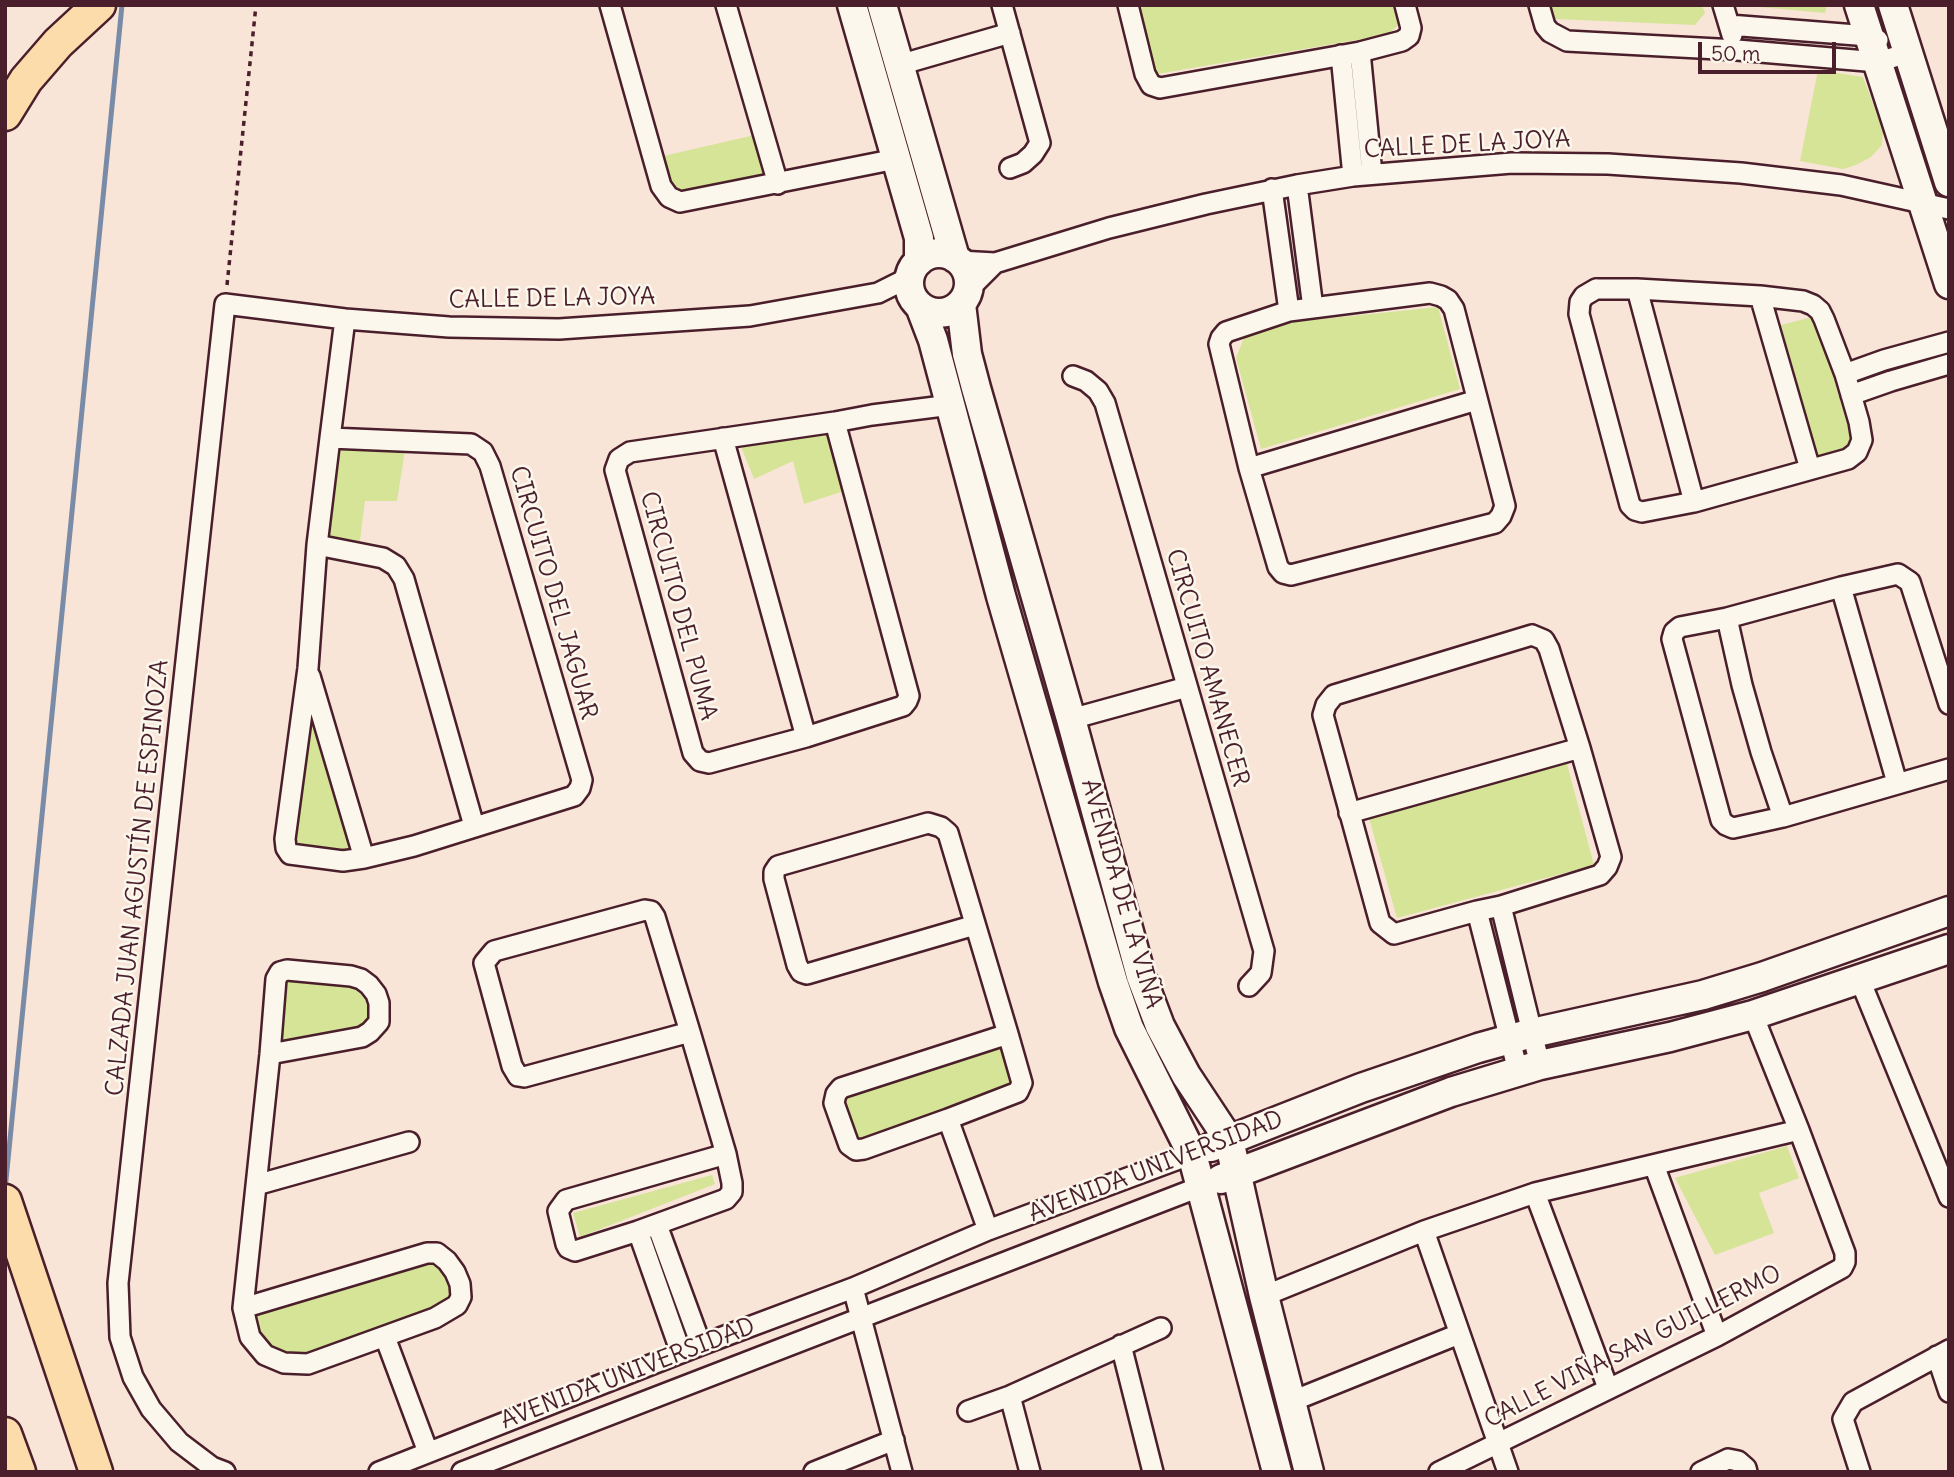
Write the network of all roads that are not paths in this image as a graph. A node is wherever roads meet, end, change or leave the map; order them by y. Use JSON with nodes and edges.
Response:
{"nodes":[{"id":1,"x":610,"y":5,"type":"edge"},
{"id":2,"x":726,"y":5,"type":"edge"},
{"id":3,"x":852,"y":5,"type":"edge"},
{"id":4,"x":882,"y":5,"type":"edge"},
{"id":5,"x":1002,"y":5,"type":"edge"},
{"id":6,"x":1128,"y":5,"type":"edge"},
{"id":7,"x":1405,"y":5,"type":"edge"},
{"id":8,"x":1539,"y":5,"type":"edge"},
{"id":9,"x":1723,"y":5,"type":"edge"},
{"id":10,"x":1859,"y":5,"type":"edge"},
{"id":11,"x":1893,"y":5,"type":"edge"},
{"id":12,"x":93,"y":10,"type":"edge"},
{"id":13,"x":1730,"y":25,"type":"junction"},
{"id":14,"x":1010,"y":33,"type":"junction"},
{"id":15,"x":1873,"y":49,"type":"junction"},
{"id":16,"x":1737,"y":50,"type":"junction"},
{"id":17,"x":1908,"y":52,"type":"junction"},
{"id":18,"x":1351,"y":53,"type":"junction"},
{"id":19,"x":900,"y":65,"type":"junction"},
{"id":20,"x":5,"y":114,"type":"edge"},
{"id":21,"x":896,"y":159,"type":"junction"},
{"id":22,"x":1010,"y":168,"type":"dead end"},
{"id":23,"x":1363,"y":175,"type":"junction"},
{"id":24,"x":1949,"y":182,"type":"edge"},
{"id":25,"x":778,"y":184,"type":"junction"},
{"id":26,"x":1297,"y":185,"type":"junction"},
{"id":27,"x":1272,"y":189,"type":"junction"},
{"id":28,"x":1936,"y":205,"type":"edge"},
{"id":29,"x":957,"y":259,"type":"junction"},
{"id":30,"x":995,"y":263,"type":"junction"},
{"id":31,"x":915,"y":266,"type":"junction"},
{"id":32,"x":1949,"y":284,"type":"edge"},
{"id":33,"x":1637,"y":289,"type":"junction"},
{"id":34,"x":878,"y":293,"type":"junction"},
{"id":35,"x":965,"y":296,"type":"junction"},
{"id":36,"x":1760,"y":296,"type":"junction"},
{"id":37,"x":225,"y":304,"type":"joint"},
{"id":38,"x":918,"y":304,"type":"junction"},
{"id":39,"x":1313,"y":308,"type":"junction"},
{"id":40,"x":1289,"y":312,"type":"junction"},
{"id":41,"x":345,"y":318,"type":"junction"},
{"id":42,"x":1949,"y":342,"type":"edge"},
{"id":43,"x":1949,"y":364,"type":"edge"},
{"id":44,"x":1845,"y":374,"type":"junction"},
{"id":45,"x":1073,"y":376,"type":"dead end"},
{"id":46,"x":1851,"y":395,"type":"junction"},
{"id":47,"x":1478,"y":400,"type":"junction"},
{"id":48,"x":951,"y":405,"type":"junction"},
{"id":49,"x":835,"y":422,"type":"junction"},
{"id":50,"x":330,"y":438,"type":"junction"},
{"id":51,"x":723,"y":438,"type":"junction"},
{"id":52,"x":1249,"y":468,"type":"junction"},
{"id":53,"x":1810,"y":469,"type":"junction"},
{"id":54,"x":1694,"y":502,"type":"junction"},
{"id":55,"x":317,"y":545,"type":"junction"},
{"id":56,"x":1032,"y":587,"type":"junction"},
{"id":57,"x":1842,"y":587,"type":"junction"},
{"id":58,"x":1001,"y":596,"type":"junction"},
{"id":59,"x":1727,"y":618,"type":"junction"},
{"id":60,"x":1942,"y":656,"type":"edge"},
{"id":61,"x":308,"y":668,"type":"junction"},
{"id":62,"x":1945,"y":679,"type":"edge"},
{"id":63,"x":1187,"y":687,"type":"junction"},
{"id":64,"x":1949,"y":705,"type":"edge"},
{"id":65,"x":1071,"y":719,"type":"junction"},
{"id":66,"x":806,"y":737,"type":"junction"},
{"id":67,"x":1580,"y":748,"type":"junction"},
{"id":68,"x":1949,"y":769,"type":"edge"},
{"id":69,"x":1897,"y":783,"type":"junction"},
{"id":70,"x":1093,"y":803,"type":"junction"},
{"id":71,"x":1063,"y":811,"type":"junction"},
{"id":72,"x":1349,"y":813,"type":"junction"},
{"id":73,"x":1783,"y":817,"type":"junction"},
{"id":74,"x":474,"y":826,"type":"junction"},
{"id":75,"x":364,"y":858,"type":"junction"},
{"id":76,"x":1501,"y":906,"type":"junction"},
{"id":77,"x":1477,"y":911,"type":"junction"},
{"id":78,"x":1949,"y":911,"type":"edge"},
{"id":79,"x":975,"y":925,"type":"junction"},
{"id":80,"x":1949,"y":949,"type":"edge"},
{"id":81,"x":1860,"y":980,"type":"junction"},
{"id":82,"x":1249,"y":986,"type":"dead end"},
{"id":83,"x":1753,"y":1016,"type":"junction"},
{"id":84,"x":690,"y":1032,"type":"junction"},
{"id":85,"x":1008,"y":1034,"type":"junction"},
{"id":86,"x":1521,"y":1036,"type":"junction"},
{"id":87,"x":270,"y":1054,"type":"junction"},
{"id":88,"x":1529,"y":1068,"type":"junction"},
{"id":89,"x":948,"y":1119,"type":"junction"},
{"id":90,"x":1799,"y":1130,"type":"junction"},
{"id":91,"x":1229,"y":1140,"type":"junction"},
{"id":92,"x":409,"y":1142,"type":"dead end"},
{"id":93,"x":726,"y":1154,"type":"junction"},
{"id":94,"x":1192,"y":1154,"type":"junction"},
{"id":95,"x":1654,"y":1165,"type":"junction"},
{"id":96,"x":1236,"y":1173,"type":"junction"},
{"id":97,"x":256,"y":1185,"type":"junction"},
{"id":98,"x":1202,"y":1186,"type":"junction"},
{"id":99,"x":1535,"y":1193,"type":"junction"},
{"id":100,"x":1949,"y":1197,"type":"edge"},
{"id":101,"x":5,"y":1201,"type":"edge"},
{"id":102,"x":648,"y":1228,"type":"junction"},
{"id":103,"x":988,"y":1230,"type":"junction"},
{"id":104,"x":1424,"y":1231,"type":"junction"},
{"id":105,"x":853,"y":1288,"type":"junction"},
{"id":106,"x":1264,"y":1296,"type":"junction"},
{"id":107,"x":243,"y":1308,"type":"junction"},
{"id":108,"x":861,"y":1319,"type":"junction"},
{"id":109,"x":1161,"y":1328,"type":"dead end"},
{"id":110,"x":1460,"y":1334,"type":"junction"},
{"id":111,"x":1717,"y":1336,"type":"junction"},
{"id":112,"x":385,"y":1337,"type":"junction"},
{"id":113,"x":701,"y":1345,"type":"junction"},
{"id":114,"x":1121,"y":1345,"type":"junction"},
{"id":115,"x":681,"y":1353,"type":"junction"},
{"id":116,"x":1943,"y":1353,"type":"edge"},
{"id":117,"x":1608,"y":1388,"type":"junction"},
{"id":118,"x":1949,"y":1392,"type":"edge"},
{"id":119,"x":1010,"y":1396,"type":"junction"},
{"id":120,"x":1290,"y":1402,"type":"junction"},
{"id":121,"x":968,"y":1411,"type":"dead end"},
{"id":122,"x":5,"y":1434,"type":"edge"},
{"id":123,"x":894,"y":1440,"type":"junction"},
{"id":124,"x":1499,"y":1442,"type":"junction"},
{"id":125,"x":428,"y":1452,"type":"junction"},
{"id":126,"x":19,"y":1472,"type":"edge"},
{"id":127,"x":96,"y":1472,"type":"edge"},
{"id":128,"x":225,"y":1472,"type":"edge"},
{"id":129,"x":379,"y":1472,"type":"edge"},
{"id":130,"x":462,"y":1472,"type":"edge"},
{"id":131,"x":814,"y":1472,"type":"edge"},
{"id":132,"x":902,"y":1472,"type":"edge"},
{"id":133,"x":1030,"y":1472,"type":"edge"},
{"id":134,"x":1153,"y":1472,"type":"edge"},
{"id":135,"x":1277,"y":1472,"type":"edge"},
{"id":136,"x":1309,"y":1472,"type":"edge"},
{"id":137,"x":1439,"y":1472,"type":"edge"},
{"id":138,"x":1508,"y":1472,"type":"edge"},
{"id":139,"x":1701,"y":1472,"type":"edge"},
{"id":140,"x":1747,"y":1472,"type":"edge"},
{"id":141,"x":1860,"y":1472,"type":"edge"}],
"edges":[{"from":1,"to":25,"type":"street"},
{"from":2,"to":25,"type":"street"},
{"from":3,"to":21,"type":"street"},
{"from":4,"to":19,"type":"street"},
{"from":5,"to":14,"type":"street"},
{"from":6,"to":18,"type":"street"},
{"from":7,"to":18,"type":"street"},
{"from":8,"to":16,"type":"street"},
{"from":9,"to":13,"type":"street"},
{"from":10,"to":15,"type":"street"},
{"from":11,"to":17,"type":"street"},
{"from":12,"to":20,"type":"main road"},
{"from":13,"to":15,"type":"street"},
{"from":13,"to":16,"type":"street"},
{"from":14,"to":19,"type":"street"},
{"from":14,"to":22,"type":"street"},
{"from":15,"to":16,"type":"street"},
{"from":15,"to":17,"type":"street"},
{"from":15,"to":17,"type":"street"},
{"from":15,"to":28,"type":"street"},
{"from":17,"to":24,"type":"street"},
{"from":18,"to":23,"type":"street"},
{"from":19,"to":29,"type":"street"},
{"from":21,"to":25,"type":"street"},
{"from":21,"to":31,"type":"street"},
{"from":23,"to":26,"type":"street","name":"CALLE DE LA JOYA"},
{"from":23,"to":28,"type":"street","name":"CALLE DE LA JOYA"},
{"from":26,"to":27,"type":"street","name":"CALLE DE LA JOYA"},
{"from":26,"to":39,"type":"street"},
{"from":27,"to":30,"type":"street","name":"CALLE DE LA JOYA"},
{"from":27,"to":40,"type":"street"},
{"from":28,"to":32,"type":"street"},
{"from":29,"to":30,"type":"street","name":"CALLE DE LA JOYA"},
{"from":29,"to":31,"type":"street"},
{"from":29,"to":35,"type":"street"},
{"from":30,"to":35,"type":"street","name":"CALLE DE LA JOYA"},
{"from":31,"to":34,"type":"street","name":"CALLE DE LA JOYA"},
{"from":31,"to":38,"type":"street"},
{"from":33,"to":36,"type":"street"},
{"from":33,"to":54,"type":"street"},
{"from":33,"to":54,"type":"street"},
{"from":34,"to":38,"type":"street","name":"CALLE DE LA JOYA"},
{"from":34,"to":41,"type":"street","name":"CALLE DE LA JOYA"},
{"from":35,"to":38,"type":"street"},
{"from":35,"to":56,"type":"street","name":"AVENIDA DE LA VIÑA"},
{"from":36,"to":44,"type":"street"},
{"from":36,"to":53,"type":"street"},
{"from":37,"to":41,"type":"street","name":"CALLE DE LA JOYA"},
{"from":37,"to":128,"type":"street","name":"CALZADA JUAN AGUSTÍN DE ESPINOZA"},
{"from":38,"to":48,"type":"street","name":"AVENIDA DE LA VIÑA"},
{"from":39,"to":40,"type":"street"},
{"from":39,"to":47,"type":"street"},
{"from":40,"to":52,"type":"street"},
{"from":41,"to":50,"type":"street","name":"CIRCUITO DEL JAGUAR"},
{"from":42,"to":44,"type":"street"},
{"from":43,"to":46,"type":"street"},
{"from":44,"to":46,"type":"street"},
{"from":45,"to":63,"type":"street","name":"CIRCUITO AMANECER"},
{"from":46,"to":53,"type":"street"},
{"from":47,"to":52,"type":"street"},
{"from":47,"to":52,"type":"street"},
{"from":48,"to":49,"type":"street","name":"CIRCUITO DEL PUMA"},
{"from":48,"to":58,"type":"street","name":"AVENIDA DE LA VIÑA"},
{"from":49,"to":51,"type":"street","name":"CIRCUITO DEL PUMA"},
{"from":49,"to":66,"type":"street","name":"CIRCUITO DEL PUMA"},
{"from":50,"to":55,"type":"street","name":"CIRCUITO DEL JAGUAR"},
{"from":50,"to":74,"type":"street","name":"CIRCUITO DEL JAGUAR"},
{"from":51,"to":66,"type":"street"},
{"from":51,"to":66,"type":"street","name":"CIRCUITO DEL PUMA"},
{"from":53,"to":54,"type":"street"},
{"from":55,"to":61,"type":"street","name":"CIRCUITO DEL JAGUAR"},
{"from":55,"to":74,"type":"street"},
{"from":56,"to":58,"type":"street"},
{"from":56,"to":65,"type":"street","name":"AVENIDA DE LA VIÑA"},
{"from":57,"to":59,"type":"street"},
{"from":57,"to":60,"type":"street"},
{"from":57,"to":69,"type":"street"},
{"from":58,"to":71,"type":"street","name":"AVENIDA DE LA VIÑA"},
{"from":59,"to":73,"type":"street"},
{"from":59,"to":73,"type":"street"},
{"from":60,"to":62,"type":"street"},
{"from":61,"to":75,"type":"street","name":"CIRCUITO DEL JAGUAR"},
{"from":61,"to":75,"type":"street","name":"CIRCUITO DEL JAGUAR"},
{"from":62,"to":64,"type":"street"},
{"from":63,"to":65,"type":"street"},
{"from":63,"to":82,"type":"street","name":"CIRCUITO AMANECER"},
{"from":65,"to":70,"type":"street","name":"AVENIDA DE LA VIÑA"},
{"from":67,"to":72,"type":"street"},
{"from":67,"to":72,"type":"street"},
{"from":67,"to":76,"type":"street"},
{"from":68,"to":69,"type":"street"},
{"from":69,"to":73,"type":"street"},
{"from":70,"to":71,"type":"street"},
{"from":70,"to":91,"type":"street","name":"AVENIDA DE LA VIÑA"},
{"from":71,"to":94,"type":"street","name":"AVENIDA DE LA VIÑA"},
{"from":72,"to":77,"type":"street"},
{"from":74,"to":75,"type":"street","name":"CIRCUITO DEL JAGUAR"},
{"from":76,"to":77,"type":"street"},
{"from":76,"to":86,"type":"street"},
{"from":77,"to":86,"type":"street"},
{"from":78,"to":86,"type":"street","name":"AVENIDA UNIVERSIDAD"},
{"from":79,"to":79,"type":"street"},
{"from":79,"to":85,"type":"street"},
{"from":80,"to":81,"type":"street","name":"AVENIDA UNIVERSIDAD"},
{"from":81,"to":83,"type":"street","name":"AVENIDA UNIVERSIDAD"},
{"from":81,"to":100,"type":"street"},
{"from":83,"to":88,"type":"street","name":"AVENIDA UNIVERSIDAD"},
{"from":83,"to":90,"type":"street"},
{"from":84,"to":84,"type":"street"},
{"from":84,"to":93,"type":"street"},
{"from":85,"to":89,"type":"street"},
{"from":85,"to":89,"type":"street"},
{"from":86,"to":88,"type":"street"},
{"from":86,"to":91,"type":"street","name":"AVENIDA UNIVERSIDAD"},
{"from":87,"to":87,"type":"street"},
{"from":87,"to":97,"type":"street"},
{"from":88,"to":96,"type":"street","name":"AVENIDA UNIVERSIDAD"},
{"from":89,"to":103,"type":"street"},
{"from":90,"to":95,"type":"street"},
{"from":90,"to":111,"type":"street","name":"CALLE VIÑA SAN GUILLERMO"},
{"from":91,"to":94,"type":"street","name":"AVENIDA UNIVERSIDAD"},
{"from":91,"to":96,"type":"street","name":"AVENIDA DE LA VIÑA"},
{"from":92,"to":97,"type":"street"},
{"from":93,"to":102,"type":"street"},
{"from":93,"to":102,"type":"street"},
{"from":94,"to":98,"type":"street","name":"AVENIDA DE LA VIÑA"},
{"from":94,"to":103,"type":"street","name":"AVENIDA UNIVERSIDAD"},
{"from":95,"to":99,"type":"street"},
{"from":95,"to":111,"type":"street"},
{"from":96,"to":98,"type":"street","name":"AVENIDA UNIVERSIDAD"},
{"from":96,"to":106,"type":"street","name":"AVENIDA DE LA VIÑA"},
{"from":97,"to":107,"type":"street"},
{"from":98,"to":108,"type":"street","name":"AVENIDA UNIVERSIDAD"},
{"from":98,"to":135,"type":"street","name":"AVENIDA DE LA VIÑA"},
{"from":99,"to":104,"type":"street"},
{"from":99,"to":117,"type":"street"},
{"from":101,"to":127,"type":"main road"},
{"from":102,"to":113,"type":"street"},
{"from":102,"to":115,"type":"street"},
{"from":103,"to":105,"type":"street","name":"AVENIDA UNIVERSIDAD"},
{"from":104,"to":106,"type":"street"},
{"from":104,"to":110,"type":"street"},
{"from":105,"to":108,"type":"street"},
{"from":105,"to":113,"type":"street","name":"AVENIDA UNIVERSIDAD"},
{"from":106,"to":120,"type":"street","name":"AVENIDA DE LA VIÑA"},
{"from":107,"to":112,"type":"street"},
{"from":107,"to":112,"type":"street"},
{"from":108,"to":123,"type":"street"},
{"from":108,"to":130,"type":"street","name":"AVENIDA UNIVERSIDAD"},
{"from":109,"to":114,"type":"street"},
{"from":110,"to":120,"type":"street"},
{"from":110,"to":124,"type":"street"},
{"from":111,"to":117,"type":"street","name":"CALLE VIÑA SAN GUILLERMO"},
{"from":112,"to":125,"type":"street"},
{"from":113,"to":115,"type":"street","name":"AVENIDA UNIVERSIDAD"},
{"from":114,"to":119,"type":"street"},
{"from":114,"to":134,"type":"street"},
{"from":115,"to":125,"type":"street","name":"AVENIDA UNIVERSIDAD"},
{"from":116,"to":118,"type":"street"},
{"from":116,"to":141,"type":"street"},
{"from":117,"to":124,"type":"street","name":"CALLE VIÑA SAN GUILLERMO"},
{"from":119,"to":121,"type":"street"},
{"from":119,"to":133,"type":"street"},
{"from":120,"to":136,"type":"street","name":"AVENIDA DE LA VIÑA"},
{"from":122,"to":126,"type":"main road"},
{"from":123,"to":131,"type":"street"},
{"from":123,"to":132,"type":"street"},
{"from":124,"to":137,"type":"street","name":"CALLE VIÑA SAN GUILLERMO"},
{"from":124,"to":138,"type":"street"},
{"from":125,"to":129,"type":"street","name":"AVENIDA UNIVERSIDAD"},
{"from":139,"to":140,"type":"street"}]}
